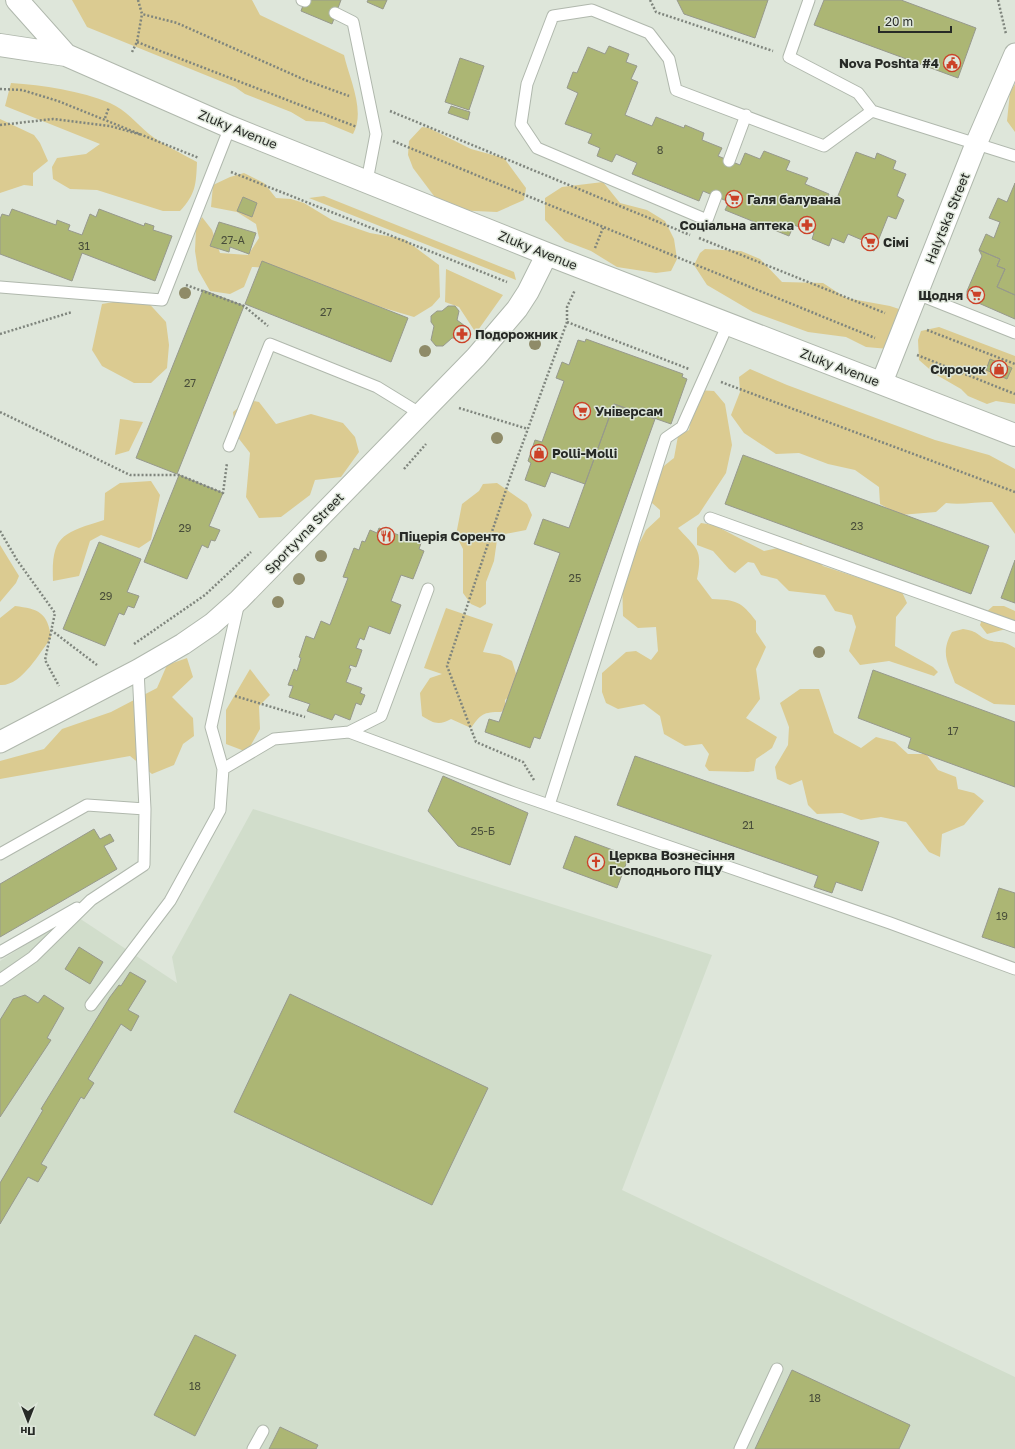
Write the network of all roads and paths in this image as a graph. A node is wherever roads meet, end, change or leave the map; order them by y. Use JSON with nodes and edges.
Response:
{"nodes":[{"id":1,"x":16,"y":0,"type":"edge"},
{"id":2,"x":138,"y":0,"type":"edge"},
{"id":3,"x":650,"y":0,"type":"edge"},
{"id":4,"x":809,"y":0,"type":"edge"},
{"id":5,"x":998,"y":0,"type":"edge"},
{"id":6,"x":335,"y":13,"type":"dead end"},
{"id":7,"x":142,"y":14,"type":"junction"},
{"id":8,"x":137,"y":42,"type":"junction"},
{"id":9,"x":0,"y":45,"type":"edge"},
{"id":10,"x":132,"y":52,"type":"dead end"},
{"id":11,"x":66,"y":55,"type":"junction"},
{"id":12,"x":789,"y":57,"type":"junction"},
{"id":13,"x":1014,"y":57,"type":"edge"},
{"id":14,"x":1009,"y":85,"type":"edge"},
{"id":15,"x":0,"y":89,"type":"edge"},
{"id":16,"x":370,"y":104,"type":"junction"},
{"id":17,"x":109,"y":107,"type":"dead end"},
{"id":18,"x":872,"y":111,"type":"junction"},
{"id":19,"x":746,"y":115,"type":"junction"},
{"id":20,"x":105,"y":118,"type":"junction"},
{"id":21,"x":0,"y":125,"type":"edge"},
{"id":22,"x":230,"y":127,"type":"junction"},
{"id":23,"x":376,"y":134,"type":"junction"},
{"id":24,"x":156,"y":139,"type":"junction"},
{"id":25,"x":976,"y":144,"type":"junction"},
{"id":26,"x":1015,"y":156,"type":"edge"},
{"id":27,"x":729,"y":161,"type":"dead end"},
{"id":28,"x":215,"y":165,"type":"junction"},
{"id":29,"x":367,"y":181,"type":"junction"},
{"id":30,"x":716,"y":196,"type":"dead end"},
{"id":31,"x":547,"y":254,"type":"junction"},
{"id":32,"x":514,"y":285,"type":"dead end"},
{"id":33,"x":0,"y":287,"type":"edge"},
{"id":34,"x":917,"y":294,"type":"junction"},
{"id":35,"x":567,"y":307,"type":"dead end"},
{"id":36,"x":76,"y":311,"type":"dead end"},
{"id":37,"x":567,"y":322,"type":"junction"},
{"id":38,"x":906,"y":322,"type":"junction"},
{"id":39,"x":728,"y":324,"type":"junction"},
{"id":40,"x":1015,"y":333,"type":"edge"},
{"id":41,"x":0,"y":334,"type":"edge"},
{"id":42,"x":896,"y":347,"type":"junction"},
{"id":43,"x":1015,"y":364,"type":"edge"},
{"id":44,"x":705,"y":375,"type":"junction"},
{"id":45,"x":882,"y":382,"type":"junction"},
{"id":46,"x":1015,"y":394,"type":"edge"},
{"id":47,"x":0,"y":412,"type":"edge"},
{"id":48,"x":421,"y":414,"type":"junction"},
{"id":49,"x":1015,"y":435,"type":"edge"},
{"id":50,"x":429,"y":440,"type":"dead end"},
{"id":51,"x":229,"y":446,"type":"joint"},
{"id":52,"x":404,"y":469,"type":"dead end"},
{"id":53,"x":1015,"y":492,"type":"edge"},
{"id":54,"x":710,"y":518,"type":"dead end"},
{"id":55,"x":0,"y":531,"type":"edge"},
{"id":56,"x":252,"y":551,"type":"dead end"},
{"id":57,"x":428,"y":589,"type":"dead end"},
{"id":58,"x":239,"y":600,"type":"junction"},
{"id":59,"x":1015,"y":628,"type":"edge"},
{"id":60,"x":51,"y":630,"type":"junction"},
{"id":61,"x":131,"y":646,"type":"dead end"},
{"id":62,"x":100,"y":667,"type":"dead end"},
{"id":63,"x":138,"y":670,"type":"junction"},
{"id":64,"x":219,"y":692,"type":"junction"},
{"id":65,"x":68,"y":705,"type":"junction"},
{"id":66,"x":307,"y":718,"type":"dead end"},
{"id":67,"x":349,"y":732,"type":"junction"},
{"id":68,"x":0,"y":742,"type":"edge"},
{"id":69,"x":223,"y":769,"type":"junction"},
{"id":70,"x":549,"y":805,"type":"junction"},
{"id":71,"x":145,"y":809,"type":"junction"},
{"id":72,"x":0,"y":854,"type":"edge"},
{"id":73,"x":91,"y":900,"type":"junction"},
{"id":74,"x":0,"y":952,"type":"edge"},
{"id":75,"x":1015,"y":969,"type":"edge"},
{"id":76,"x":0,"y":980,"type":"edge"},
{"id":77,"x":91,"y":1005,"type":"dead end"},
{"id":78,"x":776,"y":1369,"type":"dead end"},
{"id":79,"x":263,"y":1431,"type":"dead end"},
{"id":80,"x":253,"y":1449,"type":"edge"},
{"id":81,"x":740,"y":1449,"type":"edge"}],
"edges":[{"from":1,"to":11,"type":"main road","name":"Zluky Avenue"},
{"from":2,"to":7,"type":"path"},
{"from":3,"to":12,"type":"path"},
{"from":4,"to":12,"type":"lane"},
{"from":5,"to":13,"type":"path"},
{"from":6,"to":16,"type":"lane"},
{"from":7,"to":8,"type":"path"},
{"from":7,"to":16,"type":"path"},
{"from":8,"to":10,"type":"path"},
{"from":8,"to":23,"type":"path"},
{"from":9,"to":11,"type":"main road","name":"Zluky Avenue"},
{"from":11,"to":22,"type":"main road","name":"Zluky Avenue"},
{"from":12,"to":18,"type":"lane"},
{"from":13,"to":14,"type":"street","name":"Halytska Street"},
{"from":14,"to":25,"type":"street","name":"Halytska Street"},
{"from":15,"to":20,"type":"path"},
{"from":16,"to":23,"type":"lane"},
{"from":16,"to":38,"type":"path"},
{"from":17,"to":20,"type":"path"},
{"from":18,"to":19,"type":"lane"},
{"from":18,"to":25,"type":"lane"},
{"from":19,"to":27,"type":"lane"},
{"from":19,"to":30,"type":"lane"},
{"from":20,"to":24,"type":"path"},
{"from":21,"to":24,"type":"path"},
{"from":22,"to":28,"type":"lane"},
{"from":22,"to":29,"type":"main road","name":"Zluky Avenue"},
{"from":23,"to":29,"type":"lane"},
{"from":23,"to":42,"type":"path"},
{"from":24,"to":28,"type":"path"},
{"from":25,"to":26,"type":"lane"},
{"from":25,"to":34,"type":"street","name":"Halytska Street"},
{"from":28,"to":32,"type":"path"},
{"from":28,"to":33,"type":"lane"},
{"from":29,"to":31,"type":"main road","name":"Zluky Avenue"},
{"from":31,"to":39,"type":"main road","name":"Zluky Avenue"},
{"from":31,"to":48,"type":"street","name":"Sportyvna Street"},
{"from":34,"to":38,"type":"street","name":"Halytska Street"},
{"from":34,"to":40,"type":"lane"},
{"from":35,"to":37,"type":"path"},
{"from":36,"to":41,"type":"path"},
{"from":37,"to":44,"type":"path"},
{"from":37,"to":70,"type":"path"},
{"from":38,"to":42,"type":"street","name":"Halytska Street"},
{"from":38,"to":43,"type":"path"},
{"from":39,"to":44,"type":"lane"},
{"from":39,"to":45,"type":"main road","name":"Zluky Avenue"},
{"from":42,"to":45,"type":"street","name":"Halytska Street"},
{"from":42,"to":46,"type":"path"},
{"from":44,"to":53,"type":"path"},
{"from":44,"to":70,"type":"lane"},
{"from":45,"to":49,"type":"main road","name":"Zluky Avenue"},
{"from":47,"to":51,"type":"path"},
{"from":48,"to":51,"type":"lane"},
{"from":48,"to":58,"type":"street","name":"Sportyvna Street"},
{"from":50,"to":52,"type":"path"},
{"from":54,"to":59,"type":"lane"},
{"from":55,"to":60,"type":"path"},
{"from":56,"to":61,"type":"path"},
{"from":57,"to":67,"type":"lane"},
{"from":58,"to":63,"type":"street","name":"Sportyvna Street"},
{"from":58,"to":64,"type":"lane"},
{"from":60,"to":62,"type":"path"},
{"from":60,"to":65,"type":"path"},
{"from":63,"to":65,"type":"street","name":"Sportyvna Street"},
{"from":63,"to":71,"type":"lane"},
{"from":64,"to":66,"type":"path"},
{"from":64,"to":69,"type":"lane"},
{"from":65,"to":68,"type":"street","name":"Sportyvna Street"},
{"from":67,"to":69,"type":"lane"},
{"from":67,"to":70,"type":"lane"},
{"from":69,"to":77,"type":"lane"},
{"from":70,"to":75,"type":"lane"},
{"from":71,"to":72,"type":"lane"},
{"from":71,"to":73,"type":"lane"},
{"from":73,"to":74,"type":"lane"},
{"from":73,"to":76,"type":"lane"},
{"from":78,"to":81,"type":"lane"},
{"from":79,"to":80,"type":"lane"}]}
